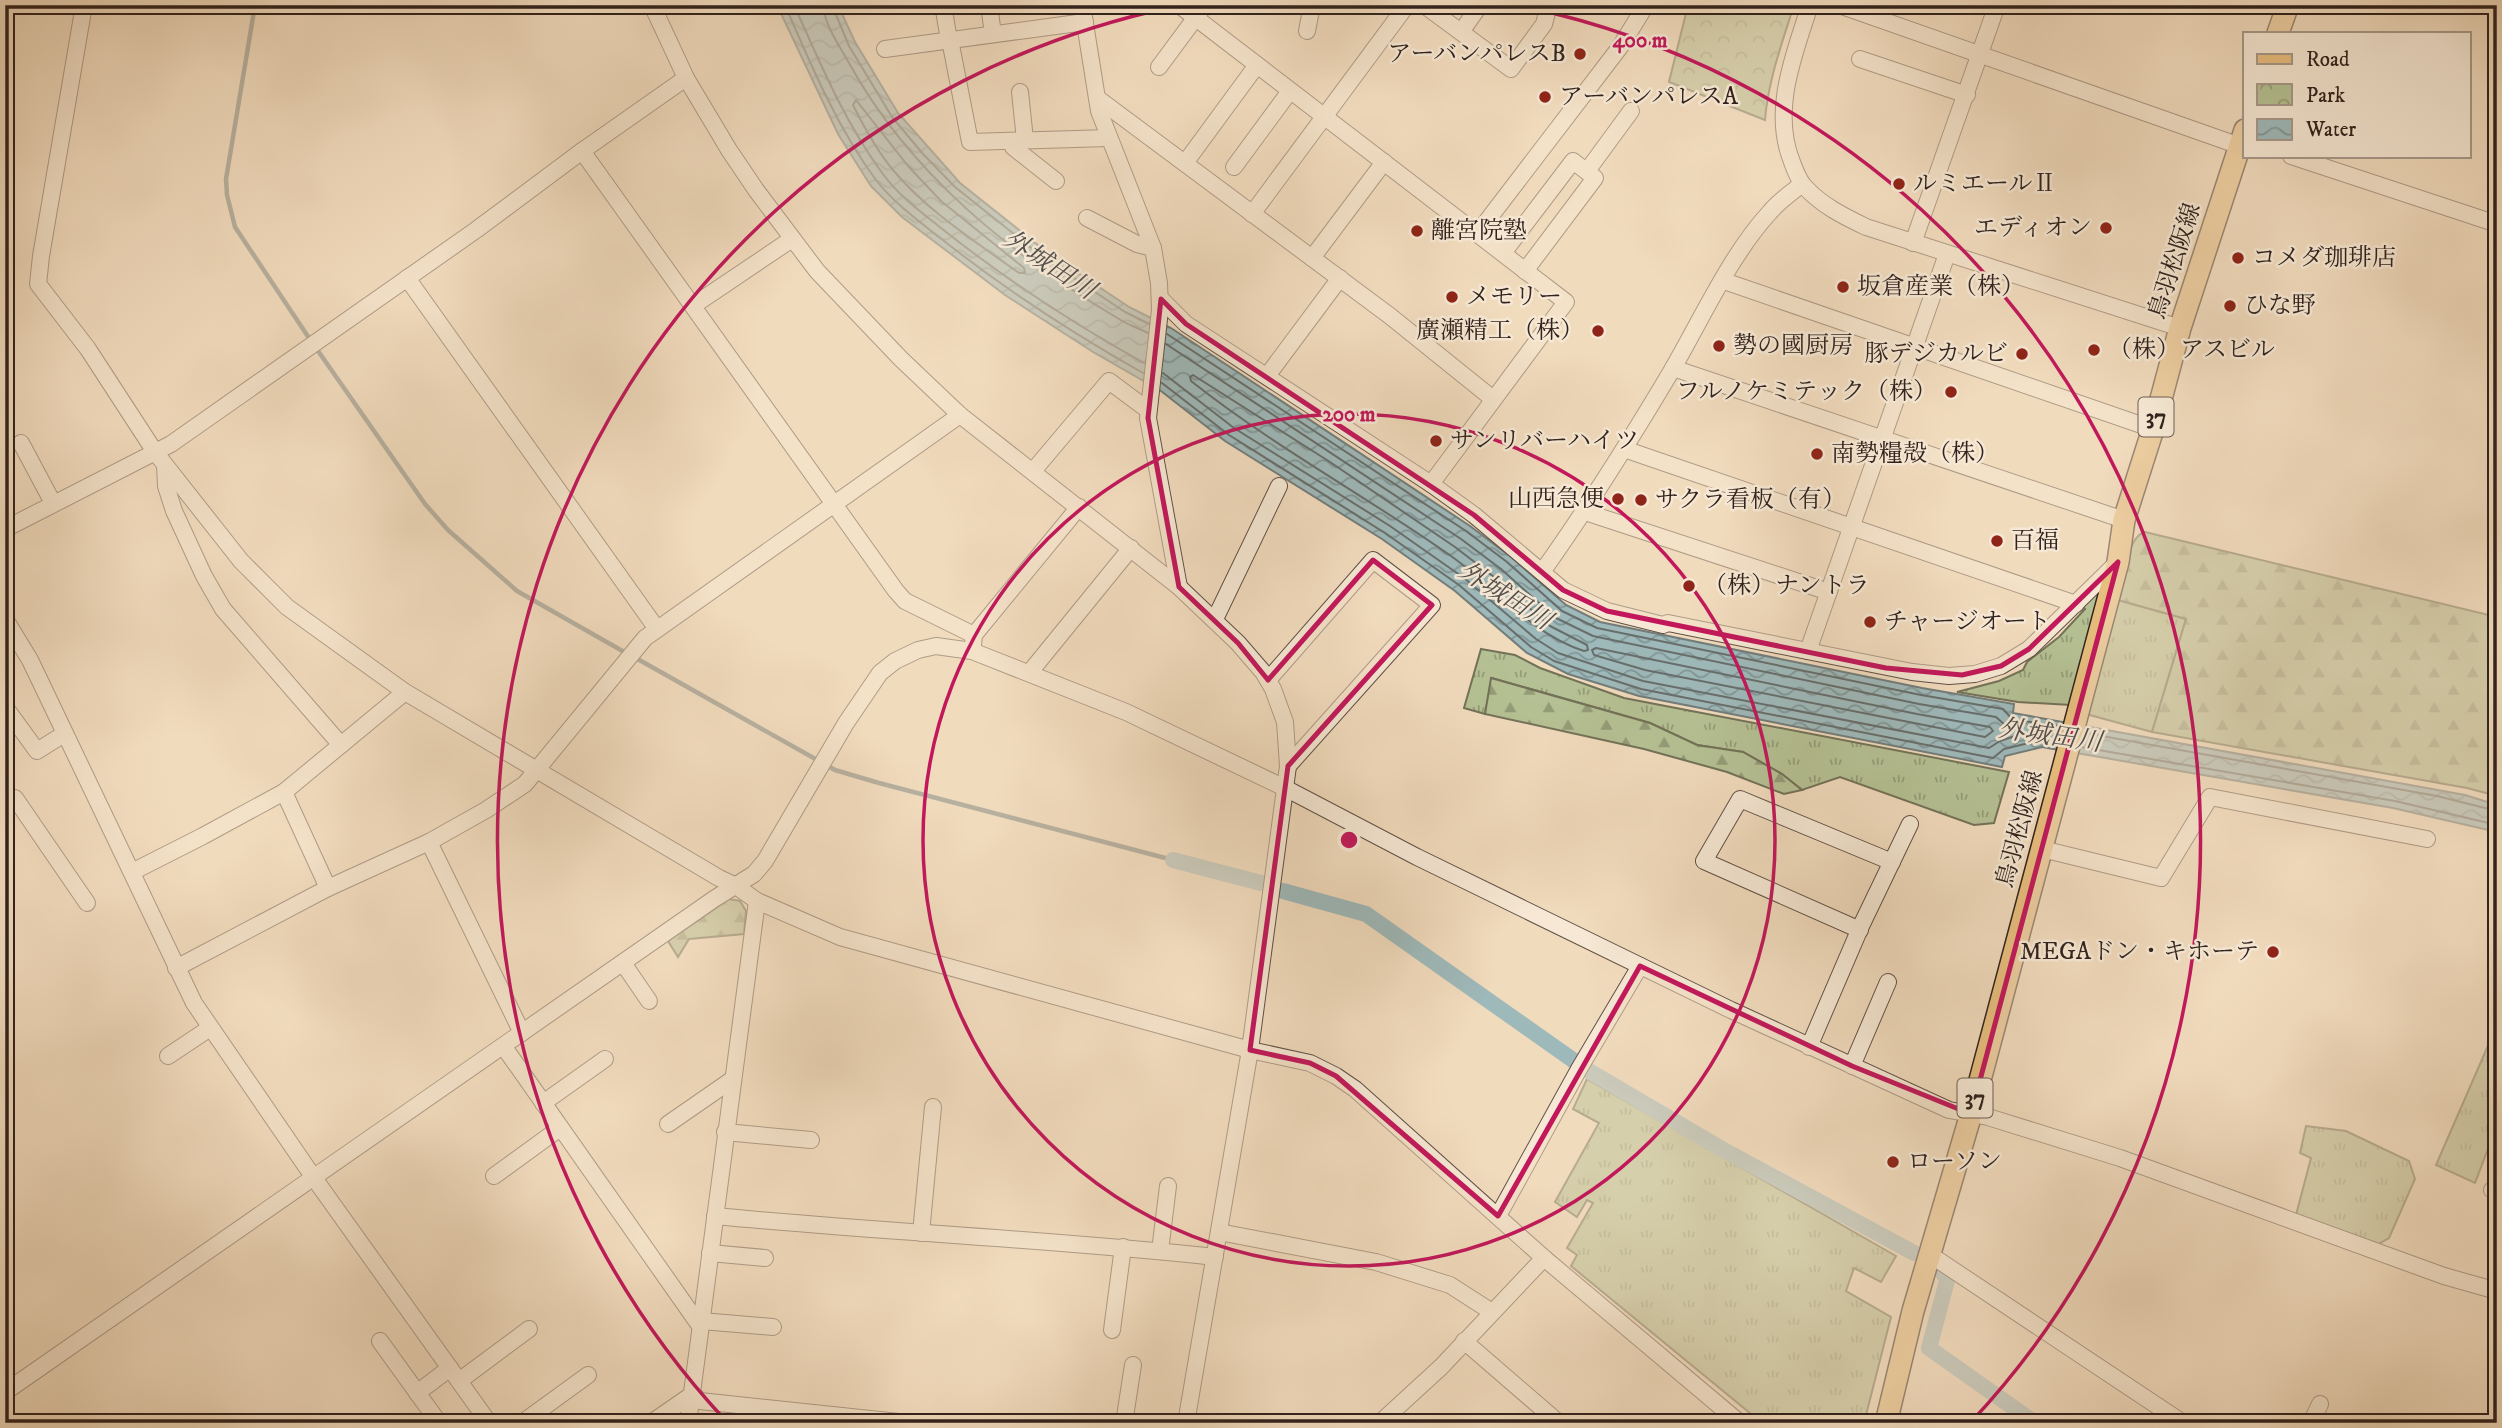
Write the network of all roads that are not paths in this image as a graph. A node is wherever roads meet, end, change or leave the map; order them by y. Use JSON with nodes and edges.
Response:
{"nodes":[{"id":1,"x":84,"y":5,"type":"edge"},
{"id":2,"x":652,"y":5,"type":"edge"},
{"id":3,"x":943,"y":5,"type":"edge"},
{"id":4,"x":989,"y":5,"type":"edge"},
{"id":5,"x":1082,"y":5,"type":"edge"},
{"id":6,"x":1179,"y":5,"type":"edge"},
{"id":7,"x":1312,"y":5,"type":"edge"},
{"id":8,"x":1407,"y":5,"type":"edge"},
{"id":9,"x":1424,"y":5,"type":"edge"},
{"id":10,"x":1480,"y":5,"type":"edge"},
{"id":11,"x":1549,"y":5,"type":"edge"},
{"id":12,"x":1646,"y":5,"type":"edge"},
{"id":13,"x":1810,"y":5,"type":"edge"},
{"id":14,"x":1839,"y":5,"type":"edge"},
{"id":15,"x":1997,"y":5,"type":"edge"},
{"id":16,"x":2288,"y":5,"type":"edge"},
{"id":17,"x":1200,"y":12,"type":"edge"},
{"id":18,"x":1085,"y":22,"type":"junction"},
{"id":19,"x":1307,"y":31,"type":"dead end"},
{"id":20,"x":1461,"y":32,"type":"junction"},
{"id":21,"x":2278,"y":32,"type":"edge"},
{"id":22,"x":993,"y":34,"type":"junction"},
{"id":23,"x":949,"y":40,"type":"junction"},
{"id":24,"x":885,"y":49,"type":"dead end"},
{"id":25,"x":1979,"y":55,"type":"junction"},
{"id":26,"x":1860,"y":58,"type":"dead end"},
{"id":27,"x":1257,"y":65,"type":"junction"},
{"id":28,"x":1159,"y":67,"type":"dead end"},
{"id":29,"x":686,"y":78,"type":"junction"},
{"id":30,"x":1290,"y":91,"type":"junction"},
{"id":31,"x":1020,"y":92,"type":"dead end"},
{"id":32,"x":1967,"y":95,"type":"junction"},
{"id":33,"x":1097,"y":98,"type":"junction"},
{"id":34,"x":1631,"y":111,"type":"dead end"},
{"id":35,"x":1325,"y":117,"type":"junction"},
{"id":36,"x":1109,"y":138,"type":"junction"},
{"id":37,"x":2243,"y":139,"type":"edge"},
{"id":38,"x":1018,"y":140,"type":"junction"},
{"id":39,"x":582,"y":151,"type":"junction"},
{"id":40,"x":2297,"y":158,"type":"edge"},
{"id":41,"x":1384,"y":162,"type":"junction"},
{"id":42,"x":1185,"y":163,"type":"junction"},
{"id":43,"x":1234,"y":167,"type":"dead end"},
{"id":44,"x":1587,"y":171,"type":"junction"},
{"id":45,"x":1056,"y":181,"type":"dead end"},
{"id":46,"x":1802,"y":184,"type":"junction"},
{"id":47,"x":1252,"y":214,"type":"junction"},
{"id":48,"x":1087,"y":218,"type":"dead end"},
{"id":49,"x":2497,"y":224,"type":"edge"},
{"id":50,"x":1477,"y":234,"type":"junction"},
{"id":51,"x":792,"y":239,"type":"junction"},
{"id":52,"x":1913,"y":243,"type":"junction"},
{"id":53,"x":1153,"y":248,"type":"junction"},
{"id":54,"x":1503,"y":253,"type":"junction"},
{"id":55,"x":1947,"y":254,"type":"junction"},
{"id":56,"x":1312,"y":258,"type":"junction"},
{"id":57,"x":1525,"y":271,"type":"junction"},
{"id":58,"x":407,"y":278,"type":"junction"},
{"id":59,"x":1340,"y":278,"type":"junction"},
{"id":60,"x":1724,"y":281,"type":"junction"},
{"id":61,"x":1161,"y":304,"type":"junction"},
{"id":62,"x":694,"y":305,"type":"junction"},
{"id":63,"x":2180,"y":328,"type":"junction"},
{"id":64,"x":1915,"y":346,"type":"junction"},
{"id":65,"x":1673,"y":368,"type":"junction"},
{"id":66,"x":1267,"y":376,"type":"junction"},
{"id":67,"x":1493,"y":399,"type":"junction"},
{"id":68,"x":1148,"y":406,"type":"junction"},
{"id":69,"x":960,"y":415,"type":"junction"},
{"id":70,"x":2153,"y":429,"type":"junction"},
{"id":71,"x":1884,"y":439,"type":"junction"},
{"id":72,"x":21,"y":443,"type":"dead end"},
{"id":73,"x":1624,"y":449,"type":"junction"},
{"id":74,"x":155,"y":452,"type":"junction"},
{"id":75,"x":165,"y":466,"type":"junction"},
{"id":76,"x":1033,"y":471,"type":"junction"},
{"id":77,"x":1431,"y":484,"type":"junction"},
{"id":78,"x":1279,"y":486,"type":"dead end"},
{"id":79,"x":53,"y":503,"type":"junction"},
{"id":80,"x":835,"y":506,"type":"junction"},
{"id":81,"x":1079,"y":507,"type":"junction"},
{"id":82,"x":1585,"y":512,"type":"junction"},
{"id":83,"x":2124,"y":520,"type":"junction"},
{"id":84,"x":1851,"y":527,"type":"junction"},
{"id":85,"x":5,"y":528,"type":"edge"},
{"id":86,"x":1131,"y":548,"type":"junction"},
{"id":87,"x":2118,"y":562,"type":"junction"},
{"id":88,"x":1542,"y":572,"type":"junction"},
{"id":89,"x":1179,"y":587,"type":"junction"},
{"id":90,"x":1829,"y":592,"type":"junction"},
{"id":91,"x":2076,"y":604,"type":"junction"},
{"id":92,"x":5,"y":618,"type":"edge"},
{"id":93,"x":1215,"y":619,"type":"junction"},
{"id":94,"x":657,"y":629,"type":"junction"},
{"id":95,"x":973,"y":643,"type":"junction"},
{"id":96,"x":1808,"y":651,"type":"junction"},
{"id":97,"x":1030,"y":672,"type":"junction"},
{"id":98,"x":1268,"y":680,"type":"junction"},
{"id":99,"x":405,"y":692,"type":"junction"},
{"id":100,"x":5,"y":706,"type":"edge"},
{"id":101,"x":64,"y":734,"type":"junction"},
{"id":102,"x":341,"y":745,"type":"junction"},
{"id":103,"x":1288,"y":766,"type":"junction"},
{"id":104,"x":537,"y":769,"type":"junction"},
{"id":105,"x":1285,"y":788,"type":"junction"},
{"id":106,"x":284,"y":792,"type":"junction"},
{"id":107,"x":15,"y":798,"type":"dead end"},
{"id":108,"x":1910,"y":824,"type":"dead end"},
{"id":109,"x":2427,"y":839,"type":"dead end"},
{"id":110,"x":429,"y":842,"type":"junction"},
{"id":111,"x":2042,"y":849,"type":"junction"},
{"id":112,"x":1892,"y":863,"type":"junction"},
{"id":113,"x":132,"y":872,"type":"junction"},
{"id":114,"x":736,"y":886,"type":"junction"},
{"id":115,"x":328,"y":888,"type":"junction"},
{"id":116,"x":757,"y":901,"type":"junction"},
{"id":117,"x":87,"y":903,"type":"dead end"},
{"id":118,"x":1860,"y":930,"type":"junction"},
{"id":119,"x":623,"y":963,"type":"junction"},
{"id":120,"x":1640,"y":966,"type":"junction"},
{"id":121,"x":176,"y":968,"type":"junction"},
{"id":122,"x":1888,"y":982,"type":"dead end"},
{"id":123,"x":649,"y":1001,"type":"dead end"},
{"id":124,"x":210,"y":1028,"type":"junction"},
{"id":125,"x":522,"y":1033,"type":"junction"},
{"id":126,"x":504,"y":1047,"type":"junction"},
{"id":127,"x":1809,"y":1047,"type":"junction"},
{"id":128,"x":1250,"y":1050,"type":"junction"},
{"id":129,"x":167,"y":1056,"type":"dead end"},
{"id":130,"x":605,"y":1059,"type":"dead end"},
{"id":131,"x":1852,"y":1066,"type":"junction"},
{"id":132,"x":733,"y":1079,"type":"junction"},
{"id":133,"x":542,"y":1103,"type":"junction"},
{"id":134,"x":933,"y":1107,"type":"dead end"},
{"id":135,"x":1971,"y":1114,"type":"junction"},
{"id":136,"x":668,"y":1124,"type":"dead end"},
{"id":137,"x":560,"y":1128,"type":"junction"},
{"id":138,"x":725,"y":1132,"type":"junction"},
{"id":139,"x":811,"y":1140,"type":"dead end"},
{"id":140,"x":494,"y":1176,"type":"dead end"},
{"id":141,"x":314,"y":1178,"type":"junction"},
{"id":142,"x":1168,"y":1186,"type":"dead end"},
{"id":143,"x":715,"y":1216,"type":"junction"},
{"id":144,"x":1498,"y":1216,"type":"junction"},
{"id":145,"x":1219,"y":1232,"type":"junction"},
{"id":146,"x":921,"y":1233,"type":"junction"},
{"id":147,"x":1123,"y":1247,"type":"junction"},
{"id":148,"x":1160,"y":1251,"type":"junction"},
{"id":149,"x":710,"y":1253,"type":"junction"},
{"id":150,"x":1929,"y":1254,"type":"junction"},
{"id":151,"x":1215,"y":1257,"type":"junction"},
{"id":152,"x":765,"y":1258,"type":"dead end"},
{"id":153,"x":1544,"y":1258,"type":"junction"},
{"id":154,"x":2497,"y":1291,"type":"edge"},
{"id":155,"x":1492,"y":1312,"type":"junction"},
{"id":156,"x":701,"y":1324,"type":"junction"},
{"id":157,"x":773,"y":1327,"type":"dead end"},
{"id":158,"x":529,"y":1329,"type":"dead end"},
{"id":159,"x":1112,"y":1331,"type":"dead end"},
{"id":160,"x":380,"y":1341,"type":"dead end"},
{"id":161,"x":1464,"y":1341,"type":"junction"},
{"id":162,"x":1133,"y":1365,"type":"dead end"},
{"id":163,"x":455,"y":1375,"type":"junction"},
{"id":164,"x":588,"y":1375,"type":"dead end"},
{"id":165,"x":5,"y":1392,"type":"edge"},
{"id":166,"x":417,"y":1392,"type":"junction"},
{"id":167,"x":692,"y":1394,"type":"junction"},
{"id":168,"x":2320,"y":1404,"type":"dead end"},
{"id":169,"x":439,"y":1423,"type":"edge"},
{"id":170,"x":489,"y":1423,"type":"edge"},
{"id":171,"x":522,"y":1423,"type":"edge"},
{"id":172,"x":651,"y":1423,"type":"edge"},
{"id":173,"x":688,"y":1423,"type":"edge"},
{"id":174,"x":908,"y":1423,"type":"edge"},
{"id":175,"x":1124,"y":1423,"type":"edge"},
{"id":176,"x":1186,"y":1423,"type":"edge"},
{"id":177,"x":1380,"y":1423,"type":"edge"},
{"id":178,"x":1559,"y":1423,"type":"edge"},
{"id":179,"x":1740,"y":1423,"type":"edge"},
{"id":180,"x":1886,"y":1423,"type":"edge"},
{"id":181,"x":2183,"y":1423,"type":"edge"},
{"id":182,"x":2311,"y":1423,"type":"edge"}],
"edges":[{"from":1,"to":74,"type":"street"},
{"from":2,"to":29,"type":"street"},
{"from":3,"to":23,"type":"street"},
{"from":4,"to":22,"type":"street"},
{"from":5,"to":18,"type":"street"},
{"from":6,"to":17,"type":"street"},
{"from":7,"to":19,"type":"street"},
{"from":8,"to":35,"type":"street"},
{"from":9,"to":20,"type":"street"},
{"from":10,"to":20,"type":"street"},
{"from":11,"to":20,"type":"street"},
{"from":12,"to":50,"type":"street"},
{"from":13,"to":46,"type":"street"},
{"from":14,"to":25,"type":"street"},
{"from":15,"to":25,"type":"street"},
{"from":16,"to":21,"type":"main road"},
{"from":17,"to":27,"type":"street"},
{"from":17,"to":28,"type":"street"},
{"from":18,"to":22,"type":"street"},
{"from":18,"to":33,"type":"street"},
{"from":22,"to":23,"type":"street"},
{"from":23,"to":24,"type":"street"},
{"from":23,"to":38,"type":"street"},
{"from":25,"to":32,"type":"street"},
{"from":25,"to":37,"type":"street"},
{"from":26,"to":32,"type":"street"},
{"from":27,"to":30,"type":"street"},
{"from":27,"to":42,"type":"street"},
{"from":29,"to":39,"type":"street"},
{"from":29,"to":51,"type":"street"},
{"from":30,"to":35,"type":"street"},
{"from":30,"to":43,"type":"street"},
{"from":31,"to":38,"type":"street"},
{"from":32,"to":52,"type":"street"},
{"from":33,"to":36,"type":"street"},
{"from":33,"to":42,"type":"street"},
{"from":34,"to":44,"type":"street"},
{"from":35,"to":41,"type":"street"},
{"from":35,"to":47,"type":"street"},
{"from":36,"to":38,"type":"street"},
{"from":36,"to":53,"type":"street"},
{"from":37,"to":63,"type":"main road","name":"鳥羽松阪線","number":"37"},
{"from":38,"to":45,"type":"street"},
{"from":39,"to":58,"type":"street"},
{"from":39,"to":62,"type":"street"},
{"from":40,"to":49,"type":"street"},
{"from":41,"to":50,"type":"street"},
{"from":41,"to":56,"type":"street"},
{"from":42,"to":47,"type":"street"},
{"from":44,"to":54,"type":"street"},
{"from":44,"to":57,"type":"street"},
{"from":46,"to":52,"type":"street"},
{"from":46,"to":60,"type":"street"},
{"from":47,"to":56,"type":"street"},
{"from":48,"to":53,"type":"street"},
{"from":50,"to":54,"type":"street"},
{"from":51,"to":62,"type":"street"},
{"from":51,"to":69,"type":"street"},
{"from":52,"to":55,"type":"street"},
{"from":53,"to":61,"type":"street"},
{"from":54,"to":57,"type":"street"},
{"from":55,"to":63,"type":"street"},
{"from":55,"to":64,"type":"street"},
{"from":56,"to":59,"type":"street"},
{"from":57,"to":67,"type":"street"},
{"from":58,"to":74,"type":"street"},
{"from":58,"to":94,"type":"street"},
{"from":59,"to":66,"type":"street"},
{"from":59,"to":67,"type":"street"},
{"from":60,"to":64,"type":"street"},
{"from":60,"to":65,"type":"street"},
{"from":61,"to":66,"type":"street"},
{"from":61,"to":68,"type":"street"},
{"from":62,"to":80,"type":"street"},
{"from":63,"to":70,"type":"main road","name":"鳥羽松阪線","number":"37"},
{"from":64,"to":70,"type":"street"},
{"from":64,"to":71,"type":"street"},
{"from":65,"to":71,"type":"street"},
{"from":65,"to":73,"type":"street"},
{"from":66,"to":77,"type":"street"},
{"from":67,"to":77,"type":"street"},
{"from":68,"to":76,"type":"street"},
{"from":68,"to":89,"type":"street"},
{"from":69,"to":76,"type":"street"},
{"from":69,"to":80,"type":"street"},
{"from":70,"to":83,"type":"main road","name":"鳥羽松阪線","number":"37"},
{"from":71,"to":83,"type":"street"},
{"from":71,"to":84,"type":"street"},
{"from":72,"to":79,"type":"street"},
{"from":73,"to":82,"type":"street"},
{"from":73,"to":84,"type":"street"},
{"from":74,"to":75,"type":"street"},
{"from":74,"to":79,"type":"street"},
{"from":75,"to":99,"type":"street"},
{"from":75,"to":102,"type":"street"},
{"from":76,"to":81,"type":"street"},
{"from":77,"to":88,"type":"street"},
{"from":78,"to":93,"type":"street"},
{"from":79,"to":85,"type":"street"},
{"from":80,"to":94,"type":"street"},
{"from":80,"to":95,"type":"street"},
{"from":81,"to":86,"type":"street"},
{"from":81,"to":95,"type":"street"},
{"from":82,"to":88,"type":"street"},
{"from":82,"to":90,"type":"street"},
{"from":83,"to":87,"type":"main road","name":"鳥羽松阪線","number":"37"},
{"from":84,"to":90,"type":"street"},
{"from":84,"to":91,"type":"street"},
{"from":86,"to":89,"type":"street"},
{"from":86,"to":97,"type":"street"},
{"from":87,"to":91,"type":"street"},
{"from":87,"to":111,"type":"main road","name":"鳥羽松阪線","number":"37"},
{"from":88,"to":96,"type":"street"},
{"from":89,"to":93,"type":"street"},
{"from":90,"to":96,"type":"street"},
{"from":91,"to":96,"type":"street"},
{"from":92,"to":101,"type":"street"},
{"from":93,"to":98,"type":"street"},
{"from":94,"to":104,"type":"street"},
{"from":95,"to":97,"type":"street"},
{"from":95,"to":114,"type":"street"},
{"from":97,"to":105,"type":"street"},
{"from":98,"to":103,"type":"street"},
{"from":98,"to":103,"type":"street"},
{"from":99,"to":102,"type":"street"},
{"from":99,"to":104,"type":"street"},
{"from":100,"to":101,"type":"street"},
{"from":101,"to":113,"type":"street"},
{"from":102,"to":106,"type":"street"},
{"from":103,"to":105,"type":"street"},
{"from":104,"to":110,"type":"street"},
{"from":104,"to":114,"type":"street"},
{"from":105,"to":120,"type":"street"},
{"from":105,"to":128,"type":"street"},
{"from":106,"to":113,"type":"street"},
{"from":106,"to":115,"type":"street"},
{"from":107,"to":117,"type":"street"},
{"from":108,"to":112,"type":"street"},
{"from":109,"to":111,"type":"street"},
{"from":110,"to":115,"type":"street"},
{"from":110,"to":125,"type":"street"},
{"from":111,"to":135,"type":"main road","name":"鳥羽松阪線","number":"37"},
{"from":112,"to":118,"type":"street"},
{"from":112,"to":118,"type":"street"},
{"from":113,"to":121,"type":"street"},
{"from":114,"to":116,"type":"street"},
{"from":114,"to":119,"type":"street"},
{"from":115,"to":121,"type":"street"},
{"from":116,"to":128,"type":"street"},
{"from":116,"to":132,"type":"street"},
{"from":118,"to":127,"type":"street"},
{"from":119,"to":123,"type":"street"},
{"from":119,"to":125,"type":"street"},
{"from":120,"to":127,"type":"street"},
{"from":120,"to":144,"type":"street"},
{"from":121,"to":124,"type":"street"},
{"from":122,"to":131,"type":"street"},
{"from":124,"to":129,"type":"street"},
{"from":124,"to":141,"type":"street"},
{"from":125,"to":126,"type":"street"},
{"from":126,"to":133,"type":"street"},
{"from":126,"to":141,"type":"street"},
{"from":127,"to":131,"type":"street"},
{"from":128,"to":144,"type":"street"},
{"from":128,"to":145,"type":"street"},
{"from":130,"to":133,"type":"street"},
{"from":131,"to":135,"type":"street"},
{"from":132,"to":136,"type":"street"},
{"from":132,"to":138,"type":"street"},
{"from":133,"to":137,"type":"street"},
{"from":134,"to":146,"type":"street"},
{"from":135,"to":150,"type":"main road","name":"鳥羽松阪線","number":"37"},
{"from":135,"to":154,"type":"street"},
{"from":137,"to":140,"type":"street"},
{"from":137,"to":156,"type":"street"},
{"from":138,"to":139,"type":"street"},
{"from":138,"to":143,"type":"street"},
{"from":141,"to":163,"type":"street"},
{"from":141,"to":165,"type":"street"},
{"from":142,"to":148,"type":"street"},
{"from":143,"to":146,"type":"street"},
{"from":143,"to":149,"type":"street"},
{"from":144,"to":153,"type":"street"},
{"from":145,"to":151,"type":"street"},
{"from":145,"to":155,"type":"street"},
{"from":146,"to":147,"type":"street"},
{"from":147,"to":148,"type":"street"},
{"from":147,"to":159,"type":"street"},
{"from":148,"to":151,"type":"street"},
{"from":149,"to":152,"type":"street"},
{"from":149,"to":156,"type":"street"},
{"from":150,"to":180,"type":"main road","name":"鳥羽松阪線","number":"37"},
{"from":150,"to":181,"type":"street"},
{"from":151,"to":176,"type":"street"},
{"from":153,"to":155,"type":"street"},
{"from":153,"to":179,"type":"street"},
{"from":155,"to":161,"type":"street"},
{"from":156,"to":157,"type":"street"},
{"from":156,"to":167,"type":"street"},
{"from":158,"to":163,"type":"street"},
{"from":160,"to":166,"type":"street"},
{"from":161,"to":177,"type":"street"},
{"from":161,"to":178,"type":"street"},
{"from":162,"to":175,"type":"street"},
{"from":163,"to":166,"type":"street"},
{"from":163,"to":170,"type":"street"},
{"from":164,"to":171,"type":"street"},
{"from":166,"to":169,"type":"street"},
{"from":167,"to":172,"type":"street"},
{"from":167,"to":173,"type":"street"},
{"from":167,"to":174,"type":"street"},
{"from":168,"to":182,"type":"street"}]}
